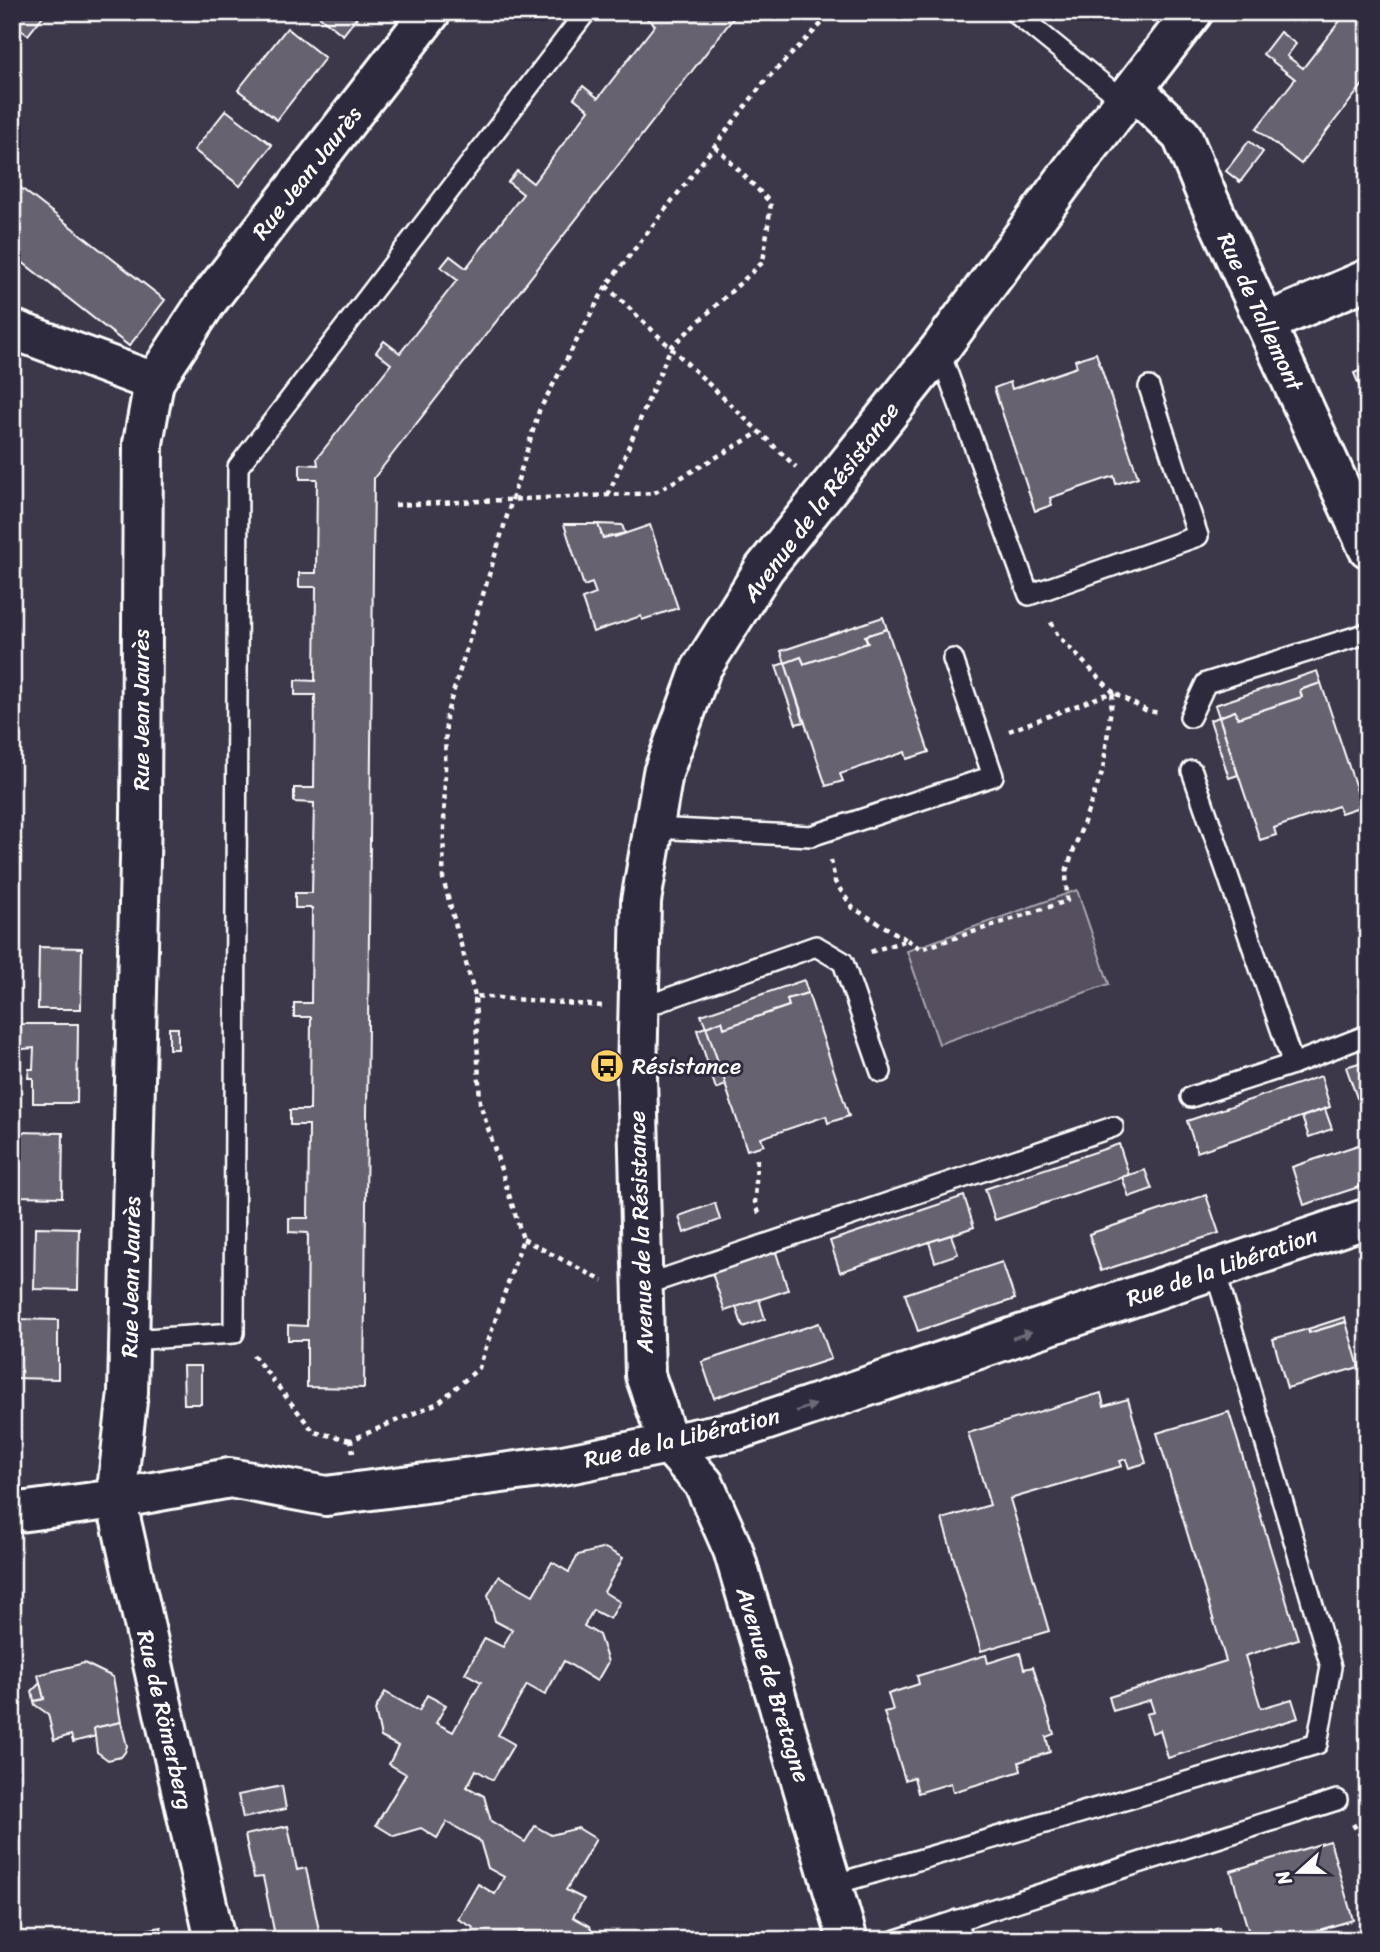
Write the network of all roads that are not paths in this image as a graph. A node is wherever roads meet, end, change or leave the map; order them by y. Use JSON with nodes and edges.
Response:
{"nodes":[{"id":1,"x":430,"y":12,"type":"edge"},
{"id":2,"x":586,"y":12,"type":"edge"},
{"id":3,"x":1014,"y":12,"type":"edge"},
{"id":4,"x":1193,"y":12,"type":"edge"},
{"id":5,"x":1130,"y":96,"type":"junction"},
{"id":6,"x":1368,"y":279,"type":"edge"},
{"id":7,"x":1266,"y":323,"type":"junction"},
{"id":8,"x":12,"y":329,"type":"edge"},
{"id":9,"x":939,"y":350,"type":"junction"},
{"id":10,"x":154,"y":382,"type":"junction"},
{"id":11,"x":1149,"y":387,"type":"dead end"},
{"id":12,"x":1368,"y":548,"type":"edge"},
{"id":13,"x":1368,"y":633,"type":"edge"},
{"id":14,"x":953,"y":659,"type":"dead end"},
{"id":15,"x":1190,"y":717,"type":"dead end"},
{"id":16,"x":1192,"y":771,"type":"dead end"},
{"id":17,"x":653,"y":828,"type":"junction"},
{"id":18,"x":638,"y":1009,"type":"junction"},
{"id":19,"x":1368,"y":1035,"type":"edge"},
{"id":20,"x":1293,"y":1063,"type":"junction"},
{"id":21,"x":881,"y":1072,"type":"dead end"},
{"id":22,"x":1191,"y":1097,"type":"dead end"},
{"id":23,"x":1113,"y":1127,"type":"dead end"},
{"id":24,"x":1368,"y":1217,"type":"edge"},
{"id":25,"x":1215,"y":1270,"type":"junction"},
{"id":26,"x":642,"y":1286,"type":"junction"},
{"id":27,"x":130,"y":1339,"type":"junction"},
{"id":28,"x":669,"y":1444,"type":"junction"},
{"id":29,"x":116,"y":1499,"type":"junction"},
{"id":30,"x":12,"y":1513,"type":"edge"},
{"id":31,"x":1337,"y":1800,"type":"dead end"},
{"id":32,"x":832,"y":1885,"type":"junction"},
{"id":33,"x":957,"y":1920,"type":"junction"},
{"id":34,"x":215,"y":1940,"type":"edge"},
{"id":35,"x":848,"y":1940,"type":"edge"},
{"id":36,"x":897,"y":1940,"type":"edge"},
{"id":37,"x":963,"y":1940,"type":"edge"}],
"edges":[{"from":1,"to":10,"type":"street","name":"Rue Jean Jaurès"},
{"from":2,"to":27,"type":"lane"},
{"from":3,"to":5,"type":"lane"},
{"from":4,"to":5,"type":"street","name":"Avenue de la Résistance"},
{"from":5,"to":7,"type":"street","name":"Rue de Tallemont"},
{"from":5,"to":9,"type":"street","name":"Avenue de la Résistance"},
{"from":6,"to":7,"type":"street"},
{"from":7,"to":12,"type":"street","name":"Rue de Tallemont"},
{"from":8,"to":10,"type":"street"},
{"from":9,"to":11,"type":"lane"},
{"from":9,"to":17,"type":"street","name":"Avenue de la Résistance"},
{"from":10,"to":27,"type":"street","name":"Rue Jean Jaurès"},
{"from":13,"to":15,"type":"lane"},
{"from":14,"to":17,"type":"lane"},
{"from":16,"to":20,"type":"lane"},
{"from":17,"to":18,"type":"street","name":"Avenue de la Résistance"},
{"from":18,"to":21,"type":"lane"},
{"from":18,"to":26,"type":"street","name":"Avenue de la Résistance"},
{"from":19,"to":20,"type":"lane"},
{"from":20,"to":22,"type":"lane"},
{"from":23,"to":26,"type":"lane"},
{"from":24,"to":25,"type":"street","name":"Rue de la Libération"},
{"from":28,"to":25,"type":"street","name":"Rue de la Libération","one_way":true},
{"from":25,"to":32,"type":"lane"},
{"from":26,"to":28,"type":"street","name":"Avenue de la Résistance"},
{"from":27,"to":29,"type":"street","name":"Rue Jean Jaurès"},
{"from":28,"to":29,"type":"street","name":"Rue de la Libération"},
{"from":28,"to":32,"type":"street","name":"Avenue de Bretagne"},
{"from":29,"to":30,"type":"street","name":"Rue de la Libération"},
{"from":29,"to":34,"type":"street","name":"Rue de Römerberg"},
{"from":31,"to":33,"type":"lane"},
{"from":32,"to":35,"type":"street","name":"Avenue de Bretagne"},
{"from":33,"to":36,"type":"lane"},
{"from":33,"to":37,"type":"lane"}]}
